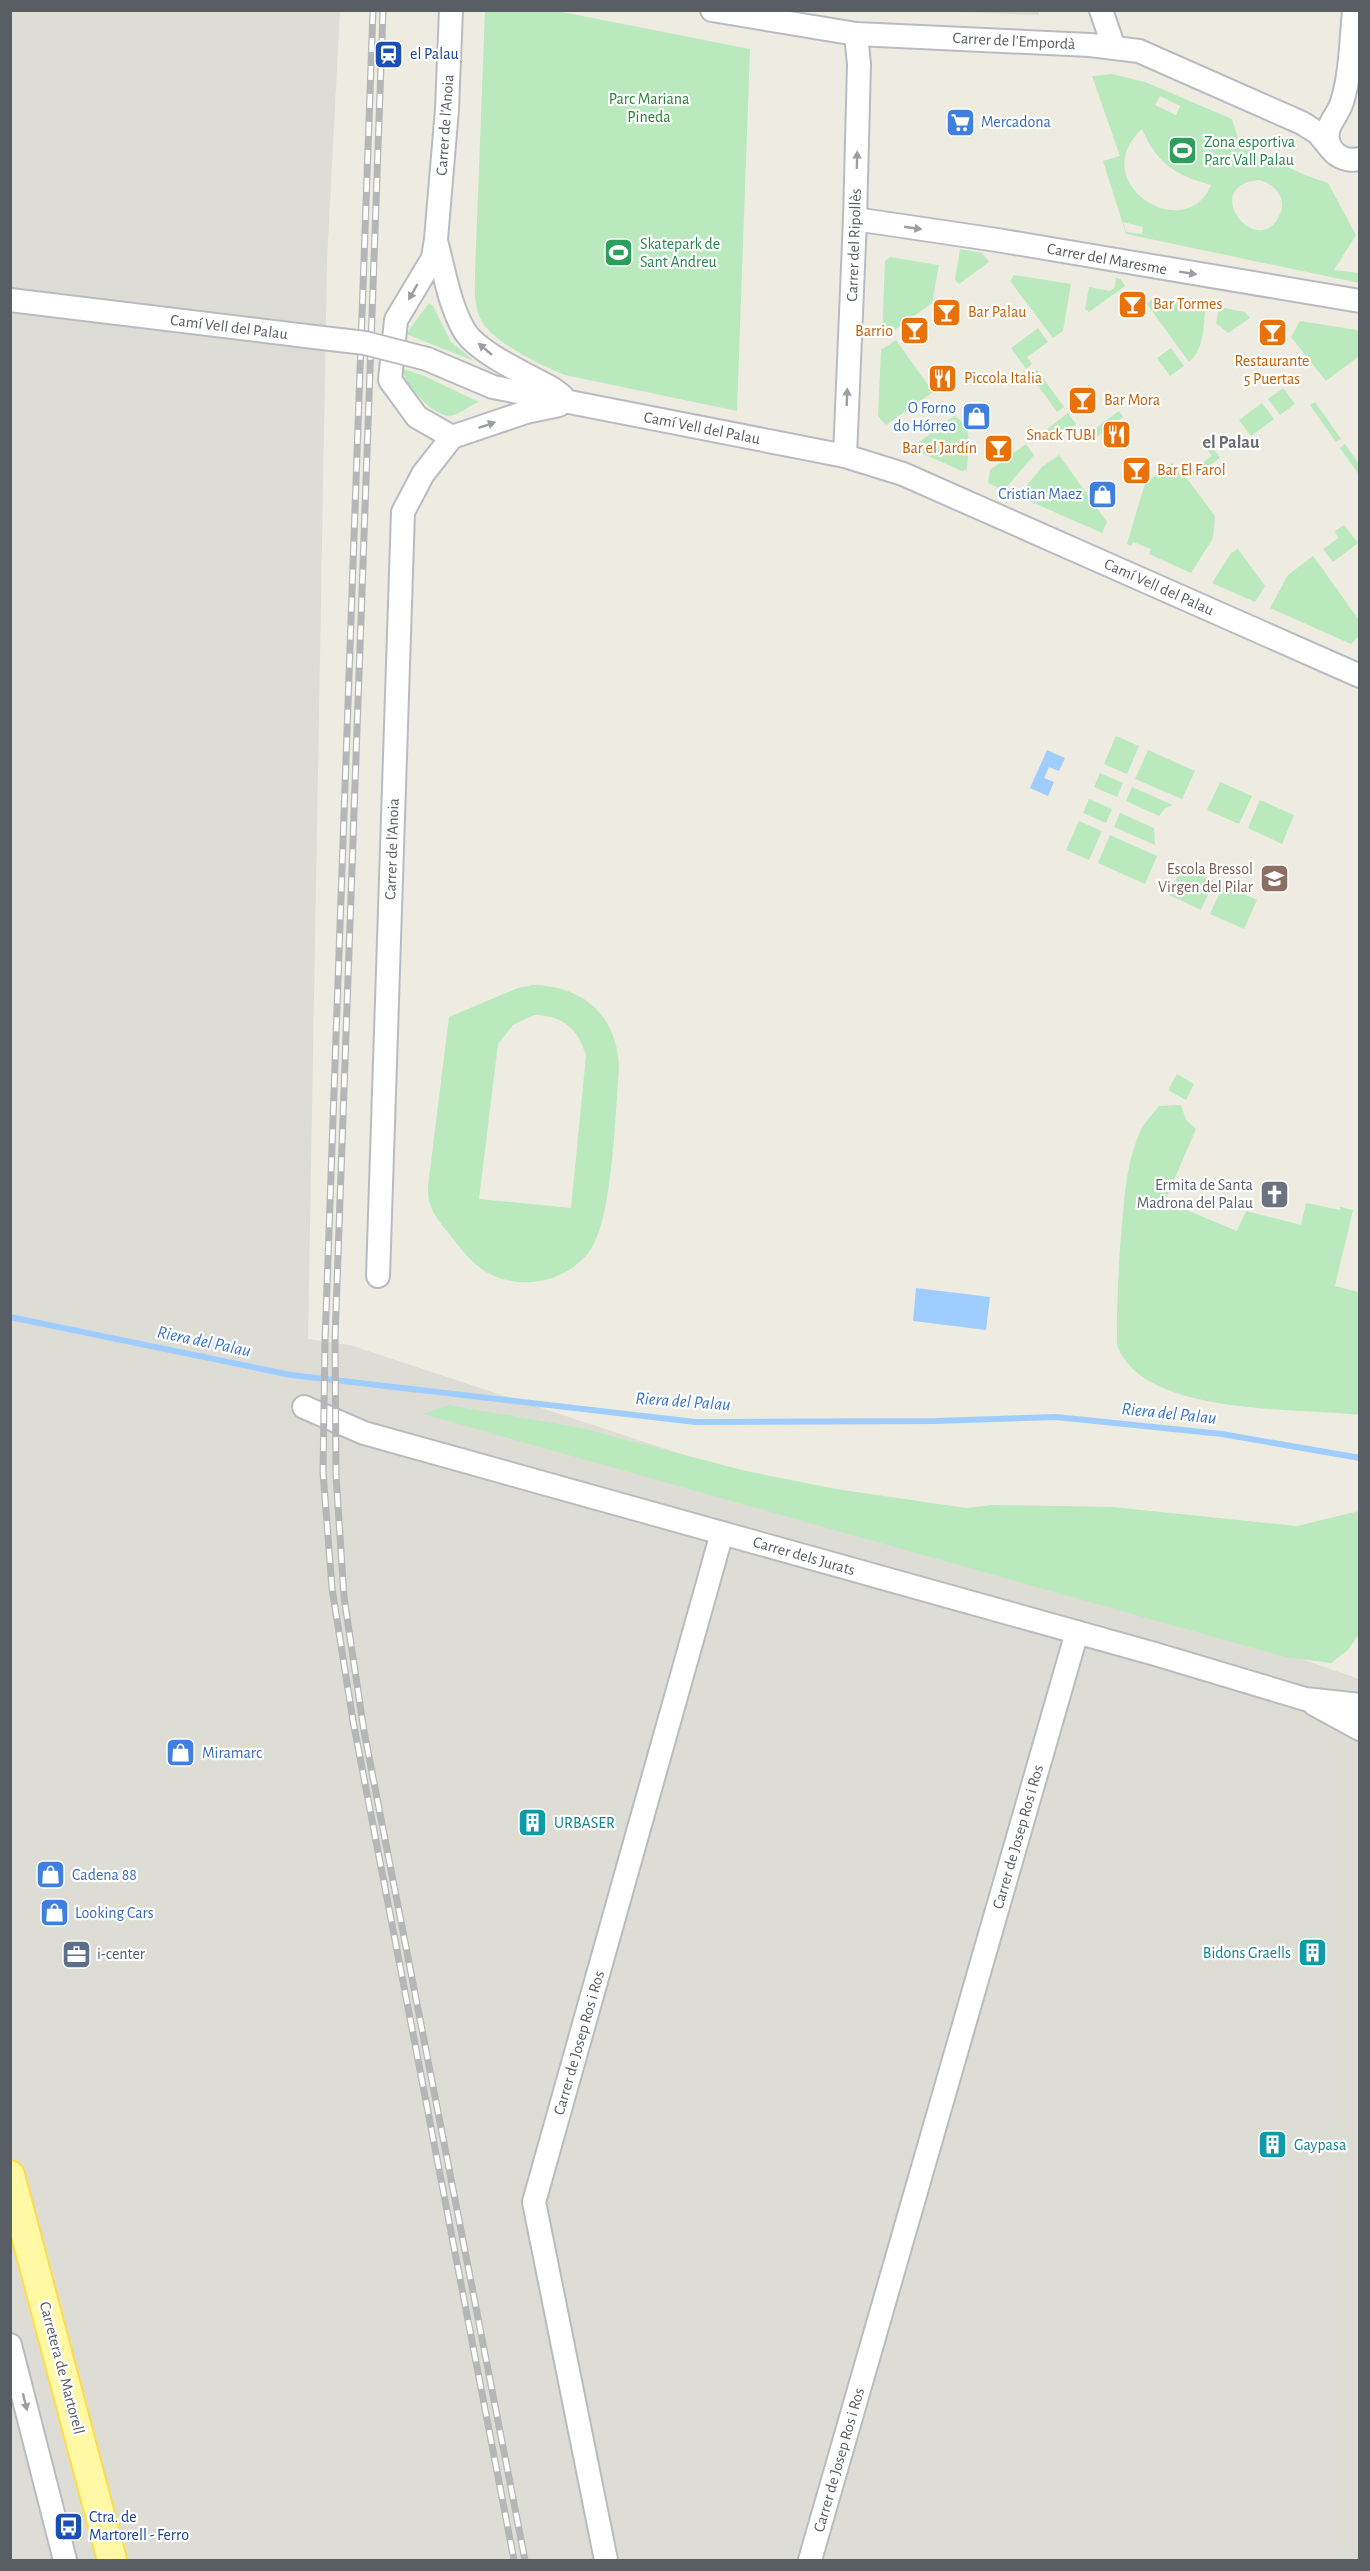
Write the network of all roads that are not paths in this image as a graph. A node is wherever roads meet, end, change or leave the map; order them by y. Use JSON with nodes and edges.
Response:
{"nodes":[{"id":1,"x":451,"y":10,"type":"edge"},
{"id":2,"x":712,"y":10,"type":"edge"},
{"id":3,"x":1101,"y":10,"type":"edge"},
{"id":4,"x":1354,"y":10,"type":"edge"},
{"id":5,"x":856,"y":34,"type":"junction"},
{"id":6,"x":1114,"y":48,"type":"junction"},
{"id":7,"x":1348,"y":77,"type":"junction"},
{"id":8,"x":1359,"y":110,"type":"edge"},
{"id":9,"x":1335,"y":117,"type":"junction"},
{"id":10,"x":1302,"y":123,"type":"junction"},
{"id":11,"x":1333,"y":152,"type":"junction"},
{"id":12,"x":1359,"y":159,"type":"edge"},
{"id":13,"x":1359,"y":180,"type":"edge"},
{"id":14,"x":855,"y":219,"type":"junction"},
{"id":15,"x":436,"y":239,"type":"junction"},
{"id":16,"x":10,"y":300,"type":"edge"},
{"id":17,"x":1359,"y":302,"type":"edge"},
{"id":18,"x":570,"y":403,"type":"junction"},
{"id":19,"x":452,"y":437,"type":"junction"},
{"id":20,"x":845,"y":456,"type":"junction"},
{"id":21,"x":1359,"y":676,"type":"edge"},
{"id":22,"x":378,"y":1276,"type":"dead end"},
{"id":23,"x":304,"y":1407,"type":"dead end"},
{"id":24,"x":722,"y":1533,"type":"junction"},
{"id":25,"x":1077,"y":1632,"type":"junction"},
{"id":26,"x":1359,"y":1691,"type":"edge"},
{"id":27,"x":1305,"y":1699,"type":"junction"},
{"id":28,"x":1349,"y":1704,"type":"edge"},
{"id":29,"x":1359,"y":1729,"type":"edge"},
{"id":30,"x":10,"y":2175,"type":"edge"},
{"id":31,"x":10,"y":2345,"type":"edge"},
{"id":32,"x":65,"y":2560,"type":"edge"},
{"id":33,"x":112,"y":2560,"type":"edge"},
{"id":34,"x":606,"y":2560,"type":"edge"},
{"id":35,"x":810,"y":2560,"type":"edge"}],
"edges":[{"from":1,"to":15,"type":"street","name":"Carrer de l'Anoia"},
{"from":2,"to":5,"type":"street","name":"Carrer de l'Empordà"},
{"from":3,"to":6,"type":"street"},
{"from":4,"to":7,"type":"street"},
{"from":5,"to":6,"type":"street","name":"Carrer de l'Empordà"},
{"from":14,"to":5,"type":"street","name":"Carrer del Ripollès","one_way":true},
{"from":6,"to":10,"type":"street","name":"Carrer de l'Empordà"},
{"from":7,"to":8,"type":"street"},
{"from":7,"to":9,"type":"street"},
{"from":8,"to":9,"type":"street"},
{"from":9,"to":10,"type":"street"},
{"from":9,"to":11,"type":"street"},
{"from":10,"to":11,"type":"street","name":"Carrer de l'Empordà"},
{"from":11,"to":12,"type":"street"},
{"from":11,"to":13,"type":"street","name":"Carrer de l'Empordà"},
{"from":14,"to":17,"type":"street","name":"Carrer del Maresme","one_way":true},
{"from":20,"to":14,"type":"street","name":"Carrer del Ripollès","one_way":true},
{"from":18,"to":15,"type":"street","name":"Carrer de l'Anoia","one_way":true},
{"from":15,"to":19,"type":"street","name":"Carrer de l'Anoia","one_way":true},
{"from":16,"to":18,"type":"street","name":"Camí Vell del Palau","bridge":true},
{"from":19,"to":18,"type":"street","one_way":true},
{"from":18,"to":20,"type":"street","name":"Camí Vell del Palau"},
{"from":19,"to":22,"type":"street","name":"Carrer de l'Anoia"},
{"from":20,"to":21,"type":"street","name":"Camí Vell del Palau"},
{"from":23,"to":24,"type":"street","name":"Carrer dels Jurats"},
{"from":24,"to":25,"type":"street","name":"Carrer dels Jurats"},
{"from":24,"to":34,"type":"street","name":"Carrer de Josep Ros i Ros"},
{"from":25,"to":27,"type":"street","name":"Carrer dels Jurats"},
{"from":25,"to":35,"type":"street","name":"Carrer de Josep Ros i Ros"},
{"from":26,"to":28,"type":"street","name":"Carrer dels Jurats"},
{"from":27,"to":28,"type":"street","name":"Carrer dels Jurats"},
{"from":27,"to":29,"type":"street","name":"Carrer dels Jurats"},
{"from":30,"to":33,"type":"main road","name":"Carretera de Martorell"},
{"from":31,"to":32,"type":"street","one_way":true}]}
